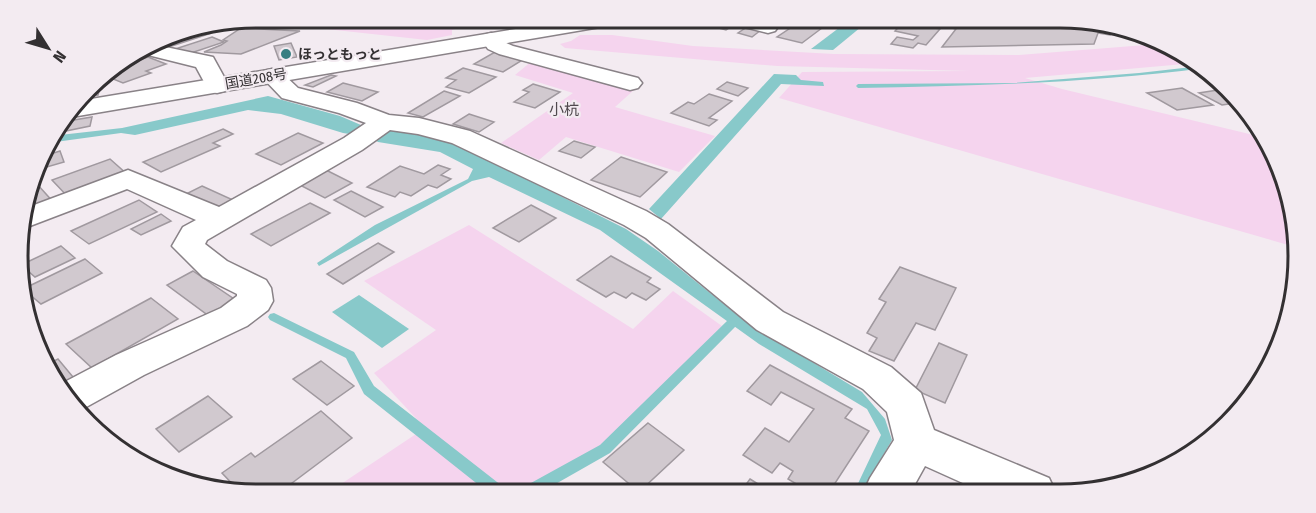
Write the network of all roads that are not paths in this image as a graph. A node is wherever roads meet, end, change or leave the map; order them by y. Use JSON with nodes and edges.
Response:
{"nodes":[{"id":1,"x":558,"y":28,"type":"edge"},
{"id":2,"x":491,"y":39,"type":"junction"},
{"id":3,"x":156,"y":52,"type":"edge"},
{"id":4,"x":272,"y":76,"type":"junction"},
{"id":5,"x":630,"y":83,"type":"dead end"},
{"id":6,"x":217,"y":86,"type":"junction"},
{"id":7,"x":83,"y":108,"type":"edge"},
{"id":8,"x":385,"y":122,"type":"junction"},
{"id":9,"x":32,"y":216,"type":"edge"},
{"id":10,"x":220,"y":219,"type":"junction"},
{"id":11,"x":76,"y":395,"type":"edge"},
{"id":12,"x":916,"y":442,"type":"junction"},
{"id":13,"x":891,"y":484,"type":"edge"},
{"id":14,"x":1012,"y":484,"type":"edge"}],
"edges":[{"from":1,"to":2,"type":"main road","name":"国道208号"},
{"from":2,"to":4,"type":"main road","name":"国道208号"},
{"from":2,"to":5,"type":"main road"},
{"from":3,"to":6,"type":"main road"},
{"from":4,"to":6,"type":"main road","name":"国道208号"},
{"from":4,"to":8,"type":"main road"},
{"from":6,"to":7,"type":"main road","name":"国道208号"},
{"from":8,"to":10,"type":"main road"},
{"from":8,"to":12,"type":"main road"},
{"from":9,"to":10,"type":"main road"},
{"from":10,"to":11,"type":"main road"},
{"from":12,"to":13,"type":"main road"},
{"from":12,"to":14,"type":"main road"}]}
